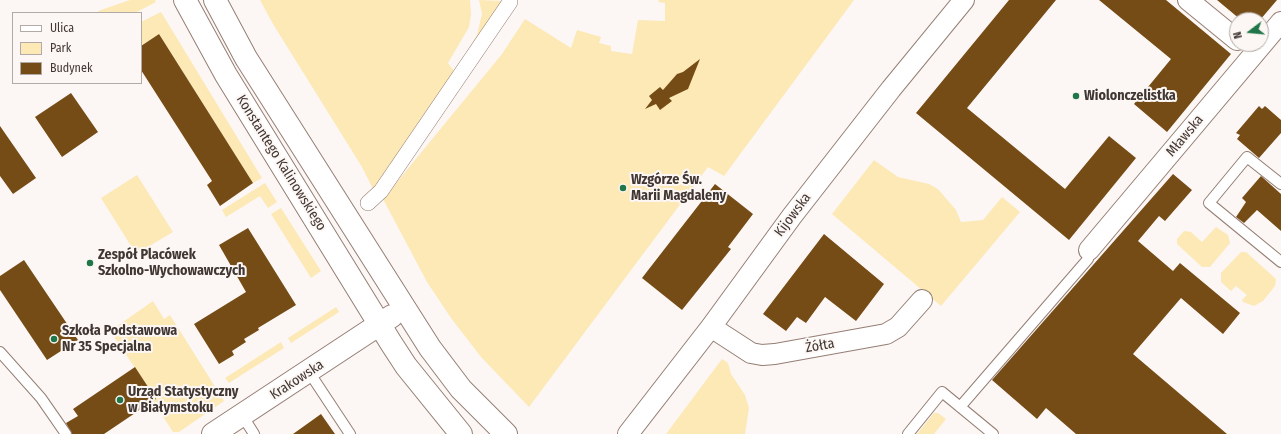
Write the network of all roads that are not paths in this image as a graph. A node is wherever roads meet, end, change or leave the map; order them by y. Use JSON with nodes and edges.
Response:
{"nodes":[{"id":1,"x":185,"y":0,"type":"edge"},
{"id":2,"x":215,"y":0,"type":"edge"},
{"id":3,"x":964,"y":0,"type":"edge"},
{"id":4,"x":1188,"y":0,"type":"edge"},
{"id":5,"x":510,"y":2,"type":"dead end"},
{"id":6,"x":1281,"y":22,"type":"edge"},
{"id":7,"x":1269,"y":32,"type":"edge"},
{"id":8,"x":1229,"y":33,"type":"edge"},
{"id":9,"x":1246,"y":52,"type":"edge"},
{"id":10,"x":1281,"y":184,"type":"edge"},
{"id":11,"x":368,"y":203,"type":"dead end"},
{"id":12,"x":1090,"y":250,"type":"joint"},
{"id":13,"x":1281,"y":262,"type":"edge"},
{"id":14,"x":922,"y":300,"type":"dead end"},
{"id":15,"x":404,"y":307,"type":"junction"},
{"id":16,"x":380,"y":324,"type":"junction"},
{"id":17,"x":711,"y":327,"type":"junction"},
{"id":18,"x":0,"y":352,"type":"edge"},
{"id":19,"x":309,"y":372,"type":"junction"},
{"id":20,"x":960,"y":407,"type":"junction"},
{"id":21,"x":242,"y":415,"type":"junction"},
{"id":22,"x":66,"y":434,"type":"edge"},
{"id":23,"x":213,"y":434,"type":"edge"},
{"id":24,"x":254,"y":434,"type":"edge"},
{"id":25,"x":350,"y":434,"type":"edge"},
{"id":26,"x":461,"y":434,"type":"edge"},
{"id":27,"x":506,"y":434,"type":"edge"},
{"id":28,"x":628,"y":434,"type":"edge"},
{"id":29,"x":908,"y":434,"type":"edge"},
{"id":30,"x":993,"y":434,"type":"edge"}],
"edges":[{"from":1,"to":16,"type":"street","name":"Konstantego Kalinowskiego"},
{"from":2,"to":15,"type":"street","name":"Konstantego Kalinowskiego"},
{"from":3,"to":17,"type":"street","name":"Kijowska"},
{"from":4,"to":8,"type":"street"},
{"from":5,"to":11,"type":"street"},
{"from":6,"to":7,"type":"street","name":"Mławska"},
{"from":9,"to":12,"type":"street","name":"Mławska"},
{"from":10,"to":13,"type":"lane"},
{"from":12,"to":20,"type":"lane"},
{"from":14,"to":17,"type":"street","name":"Żółta"},
{"from":15,"to":16,"type":"street","name":"Krakowska"},
{"from":15,"to":27,"type":"street","name":"Konstantego Kalinowskiego"},
{"from":16,"to":19,"type":"street","name":"Krakowska"},
{"from":16,"to":26,"type":"street","name":"Konstantego Kalinowskiego"},
{"from":17,"to":28,"type":"street","name":"Kijowska"},
{"from":18,"to":22,"type":"lane"},
{"from":19,"to":21,"type":"street","name":"Krakowska"},
{"from":19,"to":25,"type":"lane"},
{"from":20,"to":29,"type":"lane"},
{"from":20,"to":30,"type":"lane"},
{"from":21,"to":23,"type":"street","name":"Krakowska"},
{"from":21,"to":24,"type":"lane"}]}
